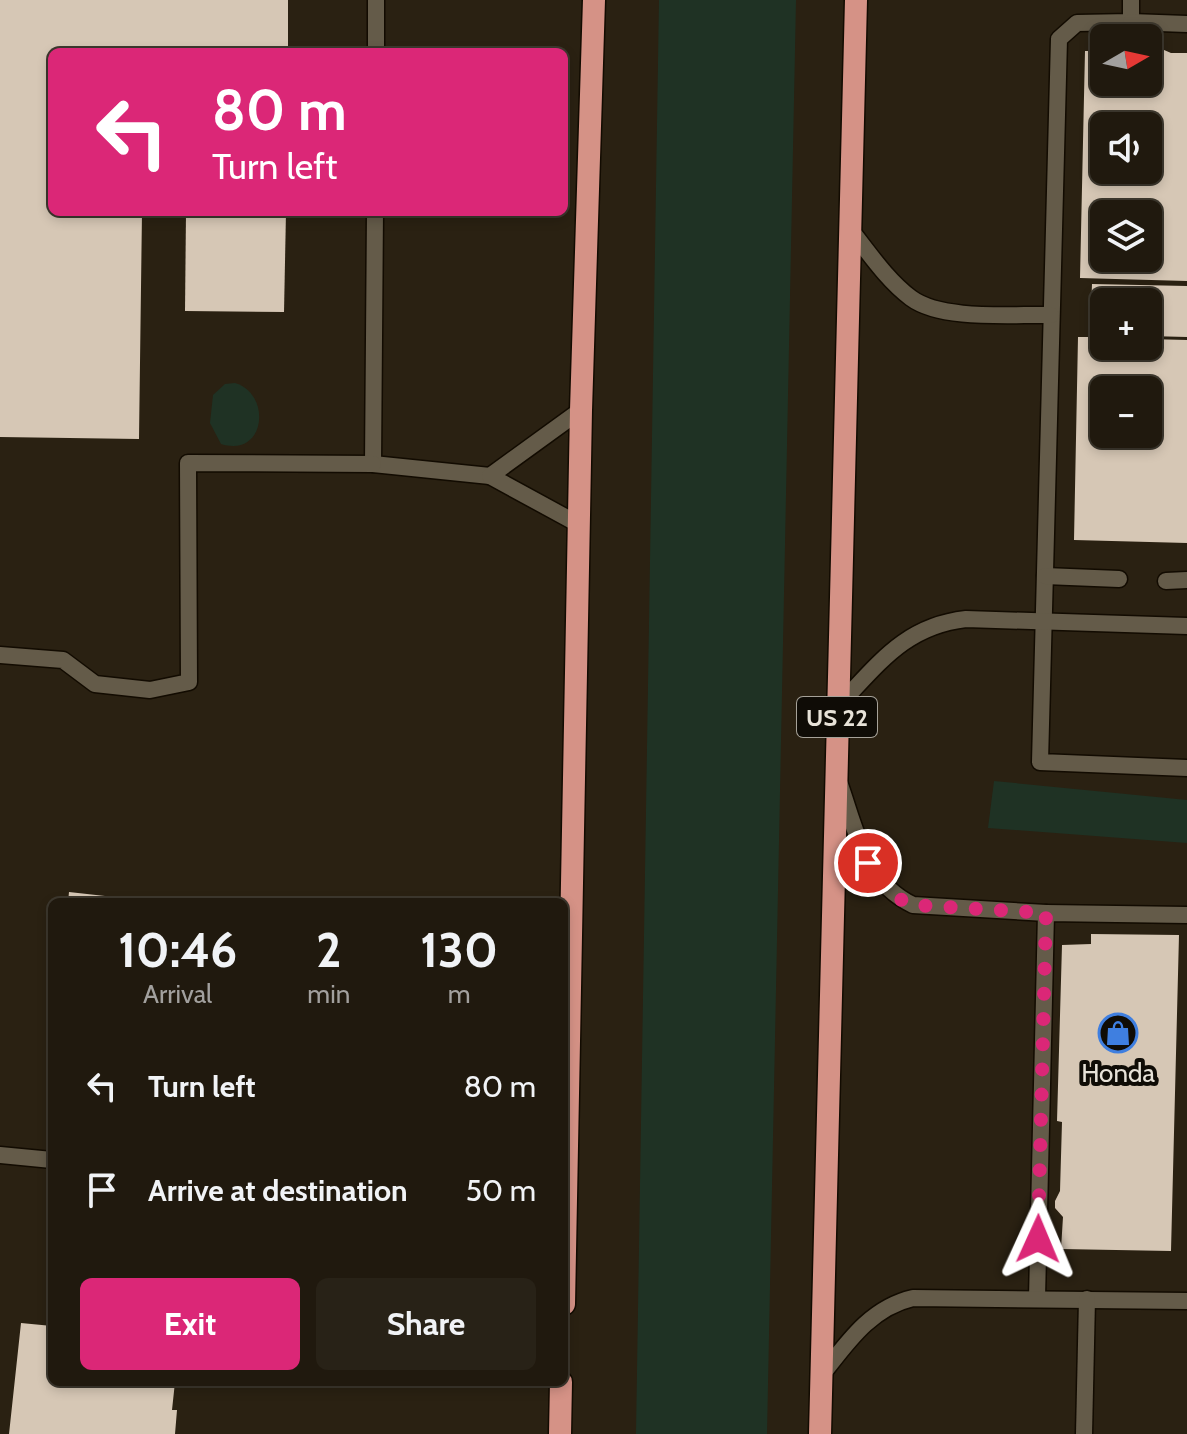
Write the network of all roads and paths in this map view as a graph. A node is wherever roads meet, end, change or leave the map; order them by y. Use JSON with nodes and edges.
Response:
{"nodes":[{"id":1,"x":376,"y":0,"type":"edge"},
{"id":2,"x":594,"y":0,"type":"edge"},
{"id":3,"x":856,"y":0,"type":"edge"},
{"id":4,"x":1131,"y":0,"type":"edge"},
{"id":5,"x":1131,"y":22,"type":"junction"},
{"id":6,"x":1187,"y":24,"type":"edge"},
{"id":7,"x":376,"y":48,"type":"edge"},
{"id":8,"x":375,"y":216,"type":"edge"},
{"id":9,"x":850,"y":229,"type":"junction"},
{"id":10,"x":1051,"y":315,"type":"junction"},
{"id":11,"x":581,"y":410,"type":"junction"},
{"id":12,"x":373,"y":464,"type":"junction"},
{"id":13,"x":490,"y":476,"type":"junction"},
{"id":14,"x":578,"y":524,"type":"junction"},
{"id":15,"x":1045,"y":576,"type":"junction"},
{"id":16,"x":1119,"y":579,"type":"dead end"},
{"id":17,"x":1187,"y":580,"type":"edge"},
{"id":18,"x":1166,"y":581,"type":"dead end"},
{"id":19,"x":1043,"y":621,"type":"junction"},
{"id":20,"x":1187,"y":626,"type":"edge"},
{"id":21,"x":0,"y":655,"type":"edge"},
{"id":22,"x":837,"y":707,"type":"junction"},
{"id":23,"x":1187,"y":768,"type":"edge"},
{"id":24,"x":837,"y":774,"type":"junction"},
{"id":25,"x":1046,"y":913,"type":"junction"},
{"id":26,"x":1187,"y":915,"type":"edge"},
{"id":27,"x":568,"y":1064,"type":"edge"},
{"id":28,"x":0,"y":1155,"type":"edge"},
{"id":29,"x":48,"y":1160,"type":"edge"},
{"id":30,"x":1037,"y":1298,"type":"junction"},
{"id":31,"x":1087,"y":1299,"type":"junction"},
{"id":32,"x":1187,"y":1301,"type":"edge"},
{"id":33,"x":821,"y":1376,"type":"junction"},
{"id":34,"x":561,"y":1386,"type":"edge"},
{"id":35,"x":560,"y":1434,"type":"edge"},
{"id":36,"x":820,"y":1434,"type":"edge"},
{"id":37,"x":1084,"y":1434,"type":"edge"}],
"edges":[{"from":1,"to":7,"type":"lane"},
{"from":2,"to":11,"type":"highway"},
{"from":3,"to":9,"type":"highway","number":"US 22"},
{"from":4,"to":5,"type":"lane"},
{"from":5,"to":6,"type":"lane"},
{"from":5,"to":10,"type":"lane"},
{"from":8,"to":12,"type":"lane"},
{"from":9,"to":10,"type":"lane"},
{"from":9,"to":22,"type":"highway","number":"US 22"},
{"from":10,"to":15,"type":"lane"},
{"from":11,"to":13,"type":"lane"},
{"from":11,"to":14,"type":"highway"},
{"from":12,"to":13,"type":"lane"},
{"from":12,"to":21,"type":"lane"},
{"from":13,"to":14,"type":"lane"},
{"from":14,"to":27,"type":"highway"},
{"from":15,"to":16,"type":"lane"},
{"from":15,"to":19,"type":"lane"},
{"from":17,"to":18,"type":"lane"},
{"from":19,"to":20,"type":"lane"},
{"from":19,"to":22,"type":"lane"},
{"from":19,"to":23,"type":"lane"},
{"from":22,"to":24,"type":"highway","number":"US 22"},
{"from":24,"to":25,"type":"lane"},
{"from":24,"to":33,"type":"highway","number":"US 22"},
{"from":25,"to":26,"type":"lane"},
{"from":25,"to":30,"type":"lane"},
{"from":28,"to":29,"type":"lane"},
{"from":30,"to":31,"type":"lane"},
{"from":30,"to":33,"type":"lane"},
{"from":31,"to":32,"type":"lane"},
{"from":31,"to":37,"type":"lane"},
{"from":33,"to":36,"type":"highway","number":"US 22"},
{"from":34,"to":35,"type":"highway"}]}
